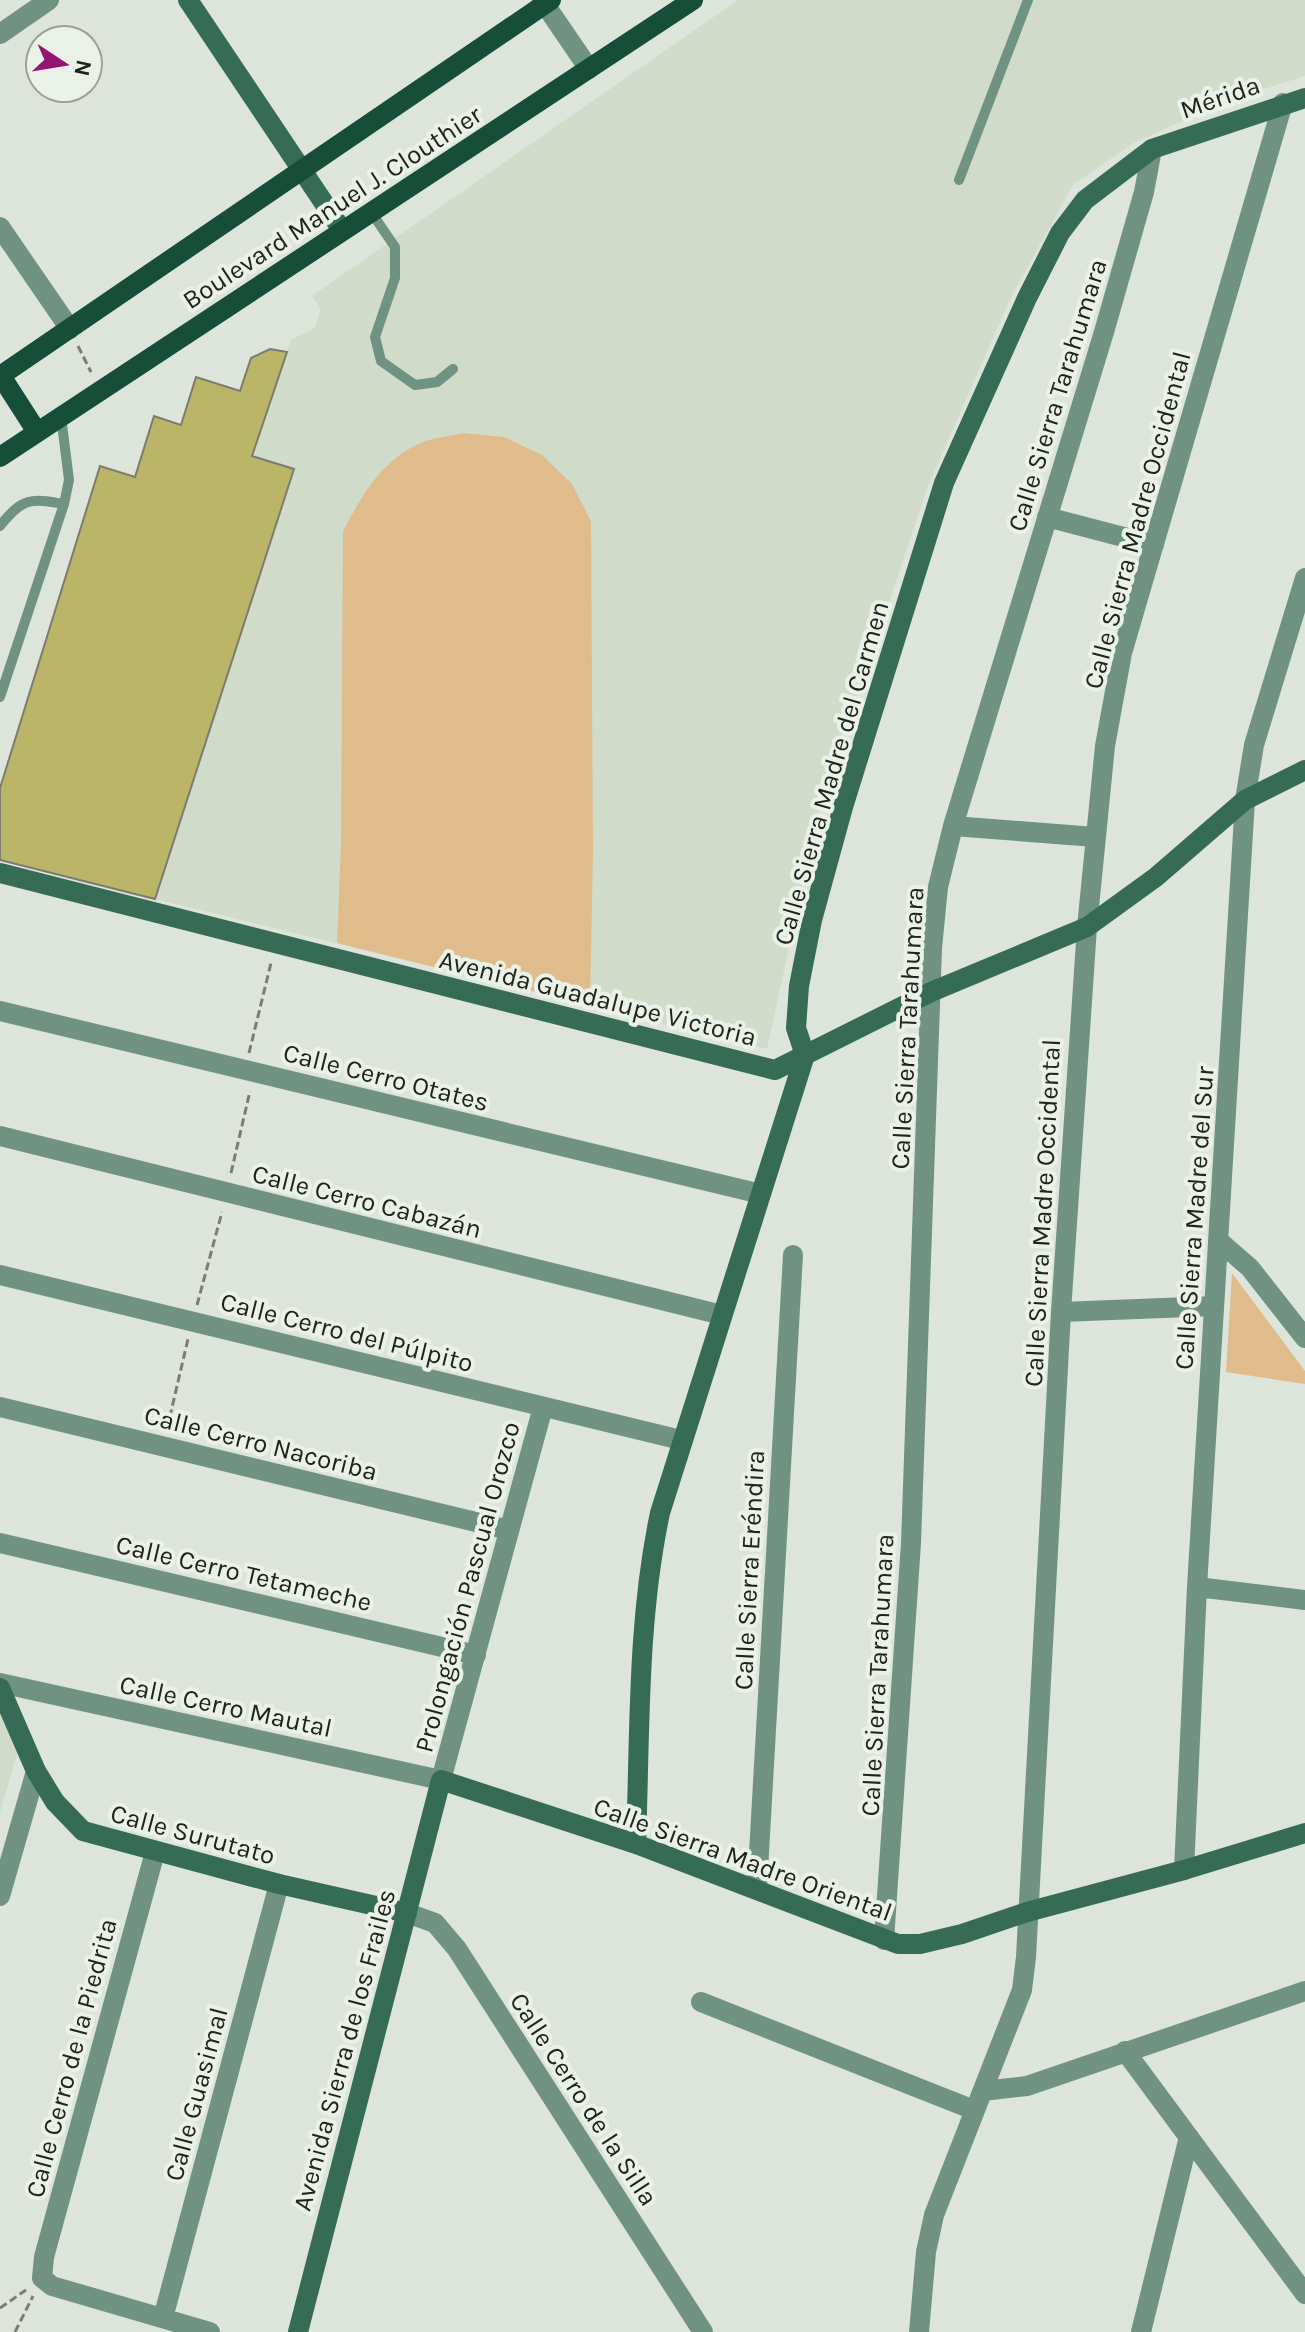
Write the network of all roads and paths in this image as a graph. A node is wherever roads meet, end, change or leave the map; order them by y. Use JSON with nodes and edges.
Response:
{"nodes":[{"id":1,"x":49,"y":0,"type":"edge"},
{"id":2,"x":188,"y":0,"type":"edge"},
{"id":3,"x":693,"y":0,"type":"edge"},
{"id":4,"x":1028,"y":0,"type":"edge"},
{"id":5,"x":546,"y":1,"type":"edge"},
{"id":6,"x":0,"y":34,"type":"edge"},
{"id":7,"x":589,"y":69,"type":"junction"},
{"id":8,"x":1305,"y":98,"type":"edge"},
{"id":9,"x":1283,"y":103,"type":"junction"},
{"id":10,"x":1152,"y":149,"type":"junction"},
{"id":11,"x":302,"y":170,"type":"junction"},
{"id":12,"x":959,"y":180,"type":"dead end"},
{"id":13,"x":371,"y":212,"type":"junction"},
{"id":14,"x":0,"y":227,"type":"edge"},
{"id":15,"x":342,"y":230,"type":"junction"},
{"id":16,"x":70,"y":329,"type":"junction"},
{"id":17,"x":453,"y":369,"type":"dead end"},
{"id":18,"x":0,"y":376,"type":"edge"},
{"id":19,"x":99,"y":390,"type":"junction"},
{"id":20,"x":61,"y":416,"type":"junction"},
{"id":21,"x":37,"y":432,"type":"junction"},
{"id":22,"x":0,"y":457,"type":"edge"},
{"id":23,"x":64,"y":504,"type":"junction"},
{"id":24,"x":1047,"y":517,"type":"junction"},
{"id":25,"x":0,"y":526,"type":"edge"},
{"id":26,"x":1154,"y":545,"type":"junction"},
{"id":27,"x":1305,"y":578,"type":"edge"},
{"id":28,"x":0,"y":697,"type":"edge"},
{"id":29,"x":1305,"y":770,"type":"edge"},
{"id":30,"x":1245,"y":800,"type":"junction"},
{"id":31,"x":953,"y":826,"type":"junction"},
{"id":32,"x":1095,"y":837,"type":"junction"},
{"id":33,"x":0,"y":873,"type":"edge"},
{"id":34,"x":1087,"y":927,"type":"junction"},
{"id":35,"x":931,"y":992,"type":"junction"},
{"id":36,"x":0,"y":1011,"type":"edge"},
{"id":37,"x":805,"y":1055,"type":"junction"},
{"id":38,"x":0,"y":1136,"type":"edge"},
{"id":39,"x":761,"y":1194,"type":"junction"},
{"id":40,"x":1219,"y":1241,"type":"junction"},
{"id":41,"x":793,"y":1255,"type":"dead end"},
{"id":42,"x":0,"y":1275,"type":"edge"},
{"id":43,"x":1214,"y":1306,"type":"junction"},
{"id":44,"x":1061,"y":1312,"type":"junction"},
{"id":45,"x":722,"y":1315,"type":"junction"},
{"id":46,"x":1305,"y":1338,"type":"edge"},
{"id":47,"x":0,"y":1407,"type":"edge"},
{"id":48,"x":543,"y":1407,"type":"junction"},
{"id":49,"x":681,"y":1440,"type":"junction"},
{"id":50,"x":509,"y":1530,"type":"junction"},
{"id":51,"x":0,"y":1543,"type":"edge"},
{"id":52,"x":1197,"y":1587,"type":"junction"},
{"id":53,"x":1305,"y":1600,"type":"edge"},
{"id":54,"x":476,"y":1655,"type":"junction"},
{"id":55,"x":0,"y":1686,"type":"edge"},
{"id":56,"x":36,"y":1771,"type":"junction"},
{"id":57,"x":441,"y":1780,"type":"junction"},
{"id":58,"x":1305,"y":1833,"type":"edge"},
{"id":59,"x":636,"y":1844,"type":"junction"},
{"id":60,"x":155,"y":1852,"type":"junction"},
{"id":61,"x":1184,"y":1870,"type":"junction"},
{"id":62,"x":279,"y":1884,"type":"junction"},
{"id":63,"x":757,"y":1888,"type":"junction"},
{"id":64,"x":0,"y":1896,"type":"edge"},
{"id":65,"x":1027,"y":1912,"type":"junction"},
{"id":66,"x":407,"y":1913,"type":"junction"},
{"id":67,"x":884,"y":1940,"type":"junction"},
{"id":68,"x":1305,"y":1991,"type":"edge"},
{"id":69,"x":701,"y":2002,"type":"dead end"},
{"id":70,"x":1125,"y":2051,"type":"junction"},
{"id":71,"x":979,"y":2100,"type":"junction"},
{"id":72,"x":1189,"y":2137,"type":"junction"},
{"id":73,"x":42,"y":2278,"type":"junction"},
{"id":74,"x":1305,"y":2294,"type":"edge"},
{"id":75,"x":0,"y":2308,"type":"edge"},
{"id":76,"x":163,"y":2318,"type":"junction"},
{"id":77,"x":15,"y":2332,"type":"edge"},
{"id":78,"x":210,"y":2332,"type":"edge"},
{"id":79,"x":298,"y":2332,"type":"edge"},
{"id":80,"x":703,"y":2332,"type":"edge"},
{"id":81,"x":919,"y":2332,"type":"edge"},
{"id":82,"x":1141,"y":2332,"type":"edge"}],
"edges":[{"from":1,"to":6,"type":"street"},
{"from":2,"to":11,"type":"street"},
{"from":3,"to":7,"type":"main road","name":"Boulevard Manuel J. Clouthier"},
{"from":4,"to":12,"type":"lane"},
{"from":5,"to":7,"type":"street"},
{"from":5,"to":11,"type":"main road","name":"Boulevard Manuel J. Clouthier"},
{"from":7,"to":13,"type":"main road","name":"Boulevard Manuel J. Clouthier"},
{"from":8,"to":9,"type":"street","name":"Mérida"},
{"from":9,"to":10,"type":"street","name":"Mérida"},
{"from":9,"to":26,"type":"street","name":"Calle Sierra Madre Occidental"},
{"from":10,"to":24,"type":"street","name":"Calle Sierra Tarahumara"},
{"from":10,"to":37,"type":"street","name":"Calle Sierra Madre del Carmen"},
{"from":11,"to":15,"type":"street"},
{"from":11,"to":16,"type":"main road","name":"Boulevard Manuel J. Clouthier"},
{"from":13,"to":15,"type":"main road","name":"Boulevard Manuel J. Clouthier"},
{"from":13,"to":17,"type":"lane"},
{"from":14,"to":16,"type":"street"},
{"from":15,"to":19,"type":"main road","name":"Boulevard Manuel J. Clouthier"},
{"from":16,"to":18,"type":"main road","name":"Boulevard Manuel J. Clouthier"},
{"from":16,"to":19,"type":"path"},
{"from":18,"to":21,"type":"main road"},
{"from":19,"to":20,"type":"main road","name":"Boulevard Manuel J. Clouthier"},
{"from":20,"to":21,"type":"main road","name":"Boulevard Manuel J. Clouthier"},
{"from":20,"to":23,"type":"lane"},
{"from":21,"to":22,"type":"main road","name":"Boulevard Manuel J. Clouthier"},
{"from":23,"to":25,"type":"lane"},
{"from":23,"to":28,"type":"lane"},
{"from":24,"to":26,"type":"street"},
{"from":24,"to":31,"type":"street","name":"Calle Sierra Tarahumara"},
{"from":26,"to":32,"type":"street","name":"Calle Sierra Madre Occidental"},
{"from":27,"to":30,"type":"street","name":"Calle Sierra Madre del Sur"},
{"from":29,"to":30,"type":"street","name":"Avenida Guadalupe Victoria"},
{"from":30,"to":34,"type":"street","name":"Avenida Guadalupe Victoria"},
{"from":30,"to":40,"type":"street","name":"Calle Sierra Madre del Sur"},
{"from":31,"to":32,"type":"street"},
{"from":31,"to":35,"type":"street","name":"Calle Sierra Tarahumara"},
{"from":32,"to":34,"type":"street","name":"Calle Sierra Madre Occidental"},
{"from":33,"to":37,"type":"street","name":"Avenida Guadalupe Victoria"},
{"from":34,"to":35,"type":"street","name":"Avenida Guadalupe Victoria"},
{"from":34,"to":44,"type":"street","name":"Calle Sierra Madre Occidental"},
{"from":35,"to":37,"type":"street","name":"Avenida Guadalupe Victoria"},
{"from":35,"to":67,"type":"street","name":"Calle Sierra Tarahumara"},
{"from":36,"to":39,"type":"street","name":"Calle Cerro Otates"},
{"from":37,"to":39,"type":"street","name":"Calle Sierra Madre del Carmen"},
{"from":38,"to":45,"type":"street","name":"Calle Cerro Cabazán"},
{"from":39,"to":45,"type":"street","name":"Calle Sierra Madre del Carmen"},
{"from":40,"to":43,"type":"street","name":"Calle Sierra Madre del Sur"},
{"from":40,"to":46,"type":"street"},
{"from":41,"to":63,"type":"street","name":"Calle Sierra Eréndira"},
{"from":42,"to":48,"type":"street","name":"Calle Cerro del Púlpito"},
{"from":43,"to":44,"type":"street"},
{"from":43,"to":52,"type":"street","name":"Calle Sierra Madre del Sur"},
{"from":44,"to":65,"type":"street","name":"Calle Sierra Madre Occidental"},
{"from":45,"to":49,"type":"street","name":"Calle Sierra Madre del Carmen"},
{"from":47,"to":50,"type":"street","name":"Calle Cerro Nacoriba"},
{"from":48,"to":49,"type":"street","name":"Calle Cerro del Púlpito"},
{"from":48,"to":50,"type":"street","name":"Prolongación Pascual Orozco"},
{"from":49,"to":59,"type":"street","name":"Calle Sierra Madre del Carmen"},
{"from":50,"to":54,"type":"street","name":"Prolongación Pascual Orozco"},
{"from":51,"to":54,"type":"street","name":"Calle Cerro Tetameche"},
{"from":52,"to":53,"type":"street"},
{"from":52,"to":61,"type":"street","name":"Calle Sierra Madre del Sur"},
{"from":54,"to":57,"type":"street","name":"Prolongación Pascual Orozco"},
{"from":55,"to":56,"type":"street","name":"Calle Surutato"},
{"from":55,"to":57,"type":"street","name":"Calle Cerro Mautal"},
{"from":56,"to":60,"type":"street","name":"Calle Surutato"},
{"from":56,"to":64,"type":"street"},
{"from":57,"to":59,"type":"street","name":"Calle Sierra Madre Oriental"},
{"from":57,"to":66,"type":"street","name":"Avenida Sierra de los Frailes"},
{"from":58,"to":61,"type":"street","name":"Calle Sierra Madre Oriental"},
{"from":59,"to":63,"type":"street","name":"Calle Sierra Madre Oriental"},
{"from":60,"to":62,"type":"street","name":"Calle Surutato"},
{"from":60,"to":73,"type":"street","name":"Calle Cerro de la Piedrita"},
{"from":61,"to":65,"type":"street","name":"Calle Sierra Madre Oriental"},
{"from":62,"to":66,"type":"street","name":"Calle Surutato"},
{"from":62,"to":76,"type":"street","name":"Calle Guasimal"},
{"from":63,"to":67,"type":"street","name":"Calle Sierra Madre Oriental"},
{"from":65,"to":67,"type":"street","name":"Calle Sierra Madre Oriental"},
{"from":65,"to":71,"type":"street","name":"Calle Sierra Madre Occidental"},
{"from":66,"to":79,"type":"street","name":"Avenida Sierra de los Frailes"},
{"from":66,"to":80,"type":"street","name":"Calle Cerro de la Silla"},
{"from":68,"to":70,"type":"street"},
{"from":69,"to":71,"type":"street"},
{"from":70,"to":71,"type":"street"},
{"from":70,"to":72,"type":"street"},
{"from":71,"to":81,"type":"street","name":"Calle Sierra Madre Occidental"},
{"from":72,"to":74,"type":"street"},
{"from":72,"to":82,"type":"street"},
{"from":73,"to":75,"type":"path"},
{"from":73,"to":76,"type":"street"},
{"from":73,"to":77,"type":"path"},
{"from":76,"to":78,"type":"street"}]}
